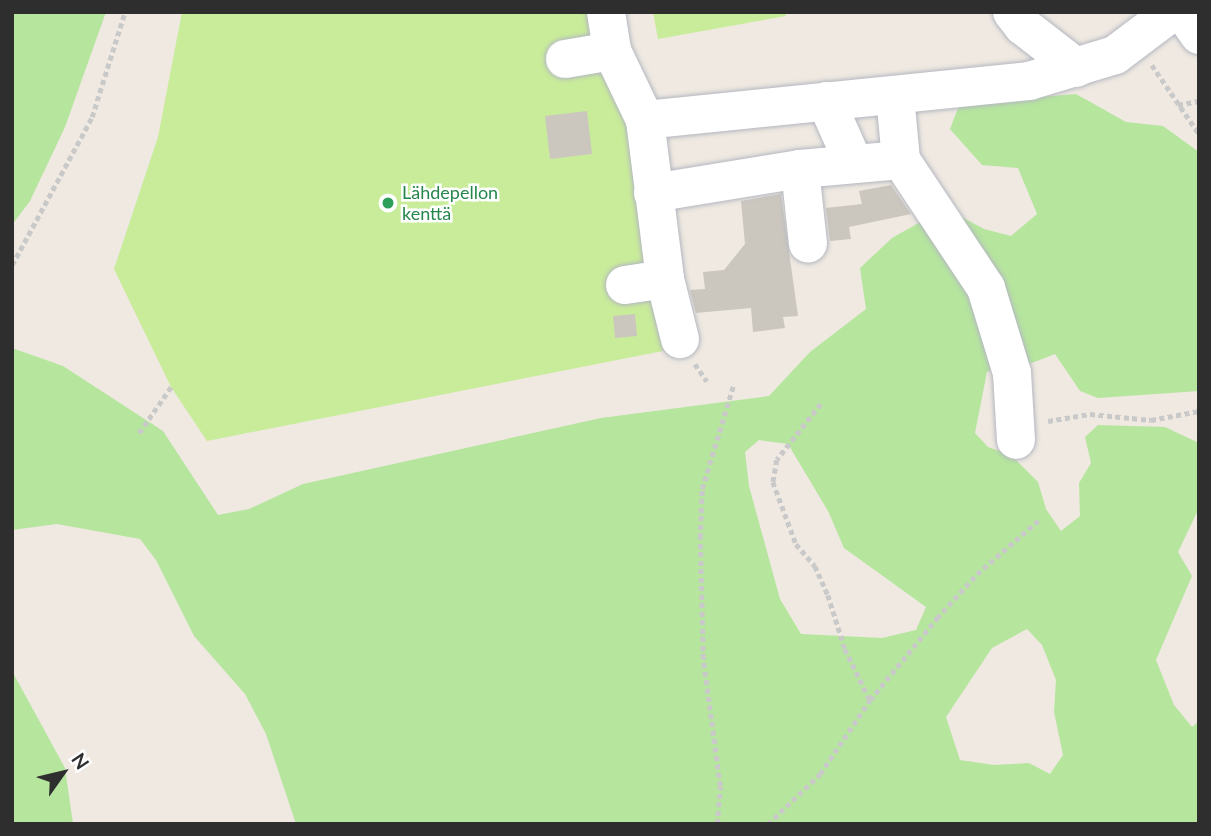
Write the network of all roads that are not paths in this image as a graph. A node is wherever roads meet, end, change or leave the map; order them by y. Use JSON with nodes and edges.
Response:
{"nodes":[{"id":1,"x":606,"y":12,"type":"edge"},
{"id":2,"x":1012,"y":12,"type":"edge"},
{"id":3,"x":1172,"y":12,"type":"edge"},
{"id":4,"x":1182,"y":12,"type":"edge"},
{"id":5,"x":1199,"y":35,"type":"edge"},
{"id":6,"x":612,"y":51,"type":"junction"},
{"id":7,"x":565,"y":59,"type":"dead end"},
{"id":8,"x":1077,"y":68,"type":"junction"},
{"id":9,"x":895,"y":96,"type":"junction"},
{"id":10,"x":826,"y":101,"type":"junction"},
{"id":11,"x":645,"y":120,"type":"junction"},
{"id":12,"x":901,"y":160,"type":"junction"},
{"id":13,"x":854,"y":164,"type":"junction"},
{"id":14,"x":800,"y":169,"type":"junction"},
{"id":15,"x":653,"y":193,"type":"junction"},
{"id":16,"x":808,"y":244,"type":"dead end"},
{"id":17,"x":665,"y":279,"type":"junction"},
{"id":18,"x":625,"y":285,"type":"dead end"},
{"id":19,"x":680,"y":340,"type":"dead end"},
{"id":20,"x":1016,"y":440,"type":"road end"}],
"edges":[{"from":1,"to":6,"type":"street"},
{"from":2,"to":8,"type":"street"},
{"from":3,"to":8,"type":"street"},
{"from":4,"to":5,"type":"street"},
{"from":6,"to":7,"type":"street"},
{"from":6,"to":11,"type":"street"},
{"from":8,"to":9,"type":"street"},
{"from":9,"to":10,"type":"street"},
{"from":9,"to":12,"type":"street"},
{"from":10,"to":11,"type":"street"},
{"from":10,"to":13,"type":"street"},
{"from":11,"to":15,"type":"street"},
{"from":12,"to":13,"type":"street"},
{"from":12,"to":20,"type":"street"},
{"from":13,"to":14,"type":"street"},
{"from":14,"to":15,"type":"street"},
{"from":14,"to":16,"type":"street"},
{"from":15,"to":17,"type":"street"},
{"from":17,"to":18,"type":"street"},
{"from":17,"to":19,"type":"street"}]}
